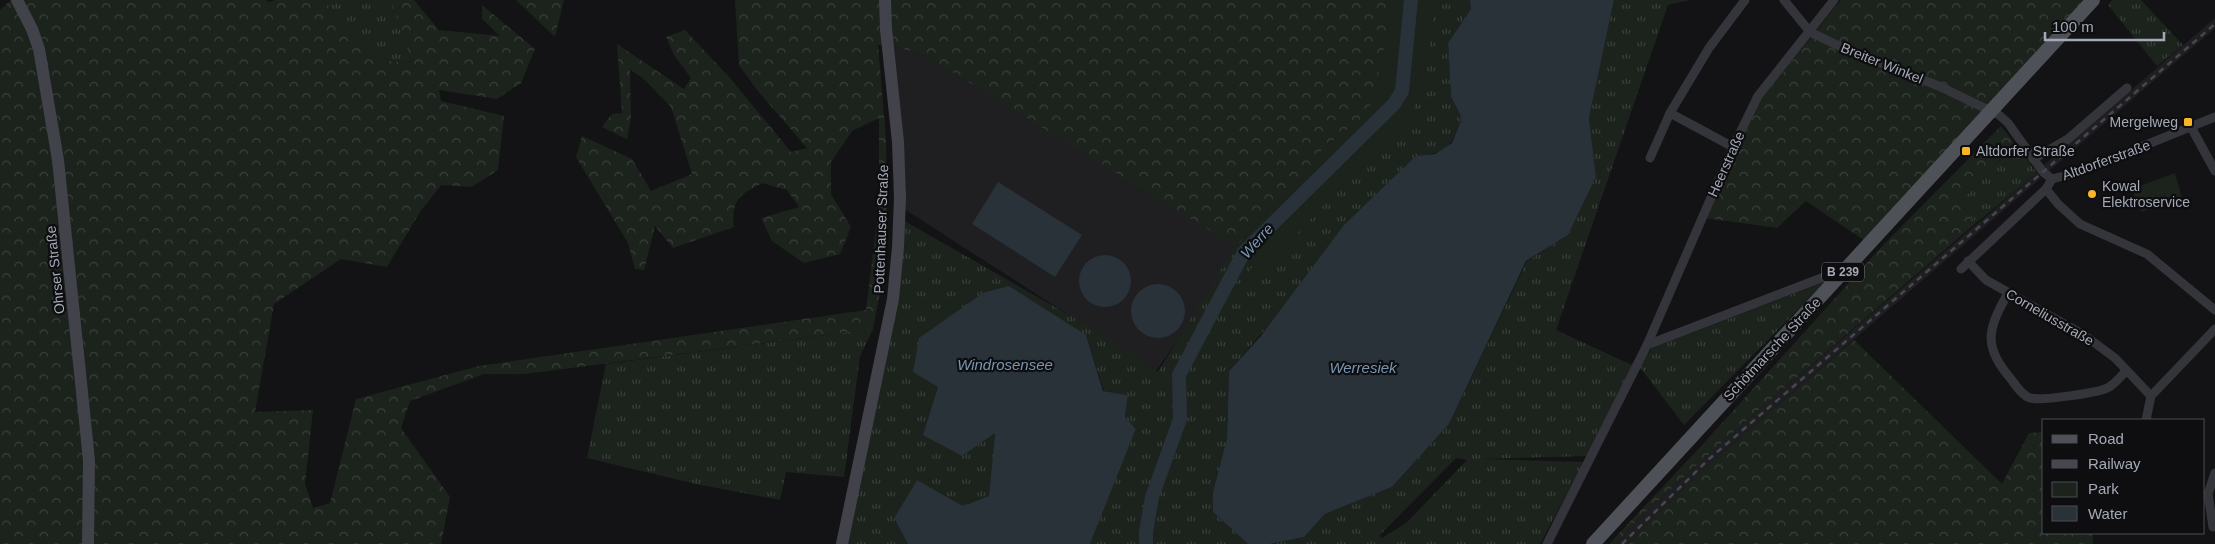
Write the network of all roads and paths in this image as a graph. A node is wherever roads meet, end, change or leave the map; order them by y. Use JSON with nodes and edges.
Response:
{"nodes":[{"id":1,"x":16,"y":0,"type":"edge"},
{"id":2,"x":886,"y":0,"type":"edge"},
{"id":3,"x":1745,"y":0,"type":"edge"},
{"id":4,"x":1784,"y":0,"type":"edge"},
{"id":5,"x":1834,"y":0,"type":"edge"},
{"id":6,"x":2093,"y":0,"type":"edge"},
{"id":7,"x":1810,"y":32,"type":"junction"},
{"id":8,"x":2127,"y":88,"type":"dead end"},
{"id":9,"x":1990,"y":112,"type":"junction"},
{"id":10,"x":1670,"y":113,"type":"junction"},
{"id":11,"x":2215,"y":118,"type":"edge"},
{"id":12,"x":2191,"y":127,"type":"junction"},
{"id":13,"x":1733,"y":146,"type":"junction"},
{"id":14,"x":1650,"y":158,"type":"dead end"},
{"id":15,"x":2033,"y":159,"type":"junction"},
{"id":16,"x":2215,"y":171,"type":"edge"},
{"id":17,"x":2052,"y":179,"type":"junction"},
{"id":18,"x":2046,"y":189,"type":"junction"},
{"id":19,"x":1968,"y":261,"type":"junction"},
{"id":20,"x":1961,"y":269,"type":"dead end"},
{"id":21,"x":1837,"y":278,"type":"junction"},
{"id":22,"x":2008,"y":293,"type":"junction"},
{"id":23,"x":2215,"y":310,"type":"edge"},
{"id":24,"x":2215,"y":329,"type":"edge"},
{"id":25,"x":1647,"y":345,"type":"junction"},
{"id":26,"x":2126,"y":372,"type":"junction"},
{"id":27,"x":2151,"y":396,"type":"junction"},
{"id":28,"x":2146,"y":419,"type":"edge"},
{"id":29,"x":2215,"y":473,"type":"edge"},
{"id":30,"x":2210,"y":527,"type":"edge"},
{"id":31,"x":88,"y":544,"type":"edge"},
{"id":32,"x":842,"y":544,"type":"edge"},
{"id":33,"x":1547,"y":544,"type":"edge"},
{"id":34,"x":1593,"y":544,"type":"edge"}],
"edges":[{"from":1,"to":31,"type":"street","name":"Ohrser Straße"},
{"from":2,"to":32,"type":"street","name":"Pottenhauser Straße"},
{"from":3,"to":10,"type":"street"},
{"from":4,"to":7,"type":"street","name":"Breiter Winkel"},
{"from":5,"to":7,"type":"street","name":"Heerstraße"},
{"from":6,"to":9,"type":"main road","name":"Schötmarsche Straße","number":"B 239"},
{"from":7,"to":9,"type":"street","name":"Breiter Winkel"},
{"from":7,"to":13,"type":"street","name":"Heerstraße"},
{"from":8,"to":15,"type":"street"},
{"from":9,"to":15,"type":"street","name":"Altdorferstraße"},
{"from":9,"to":21,"type":"main road","name":"Schötmarsche Straße","number":"B 239"},
{"from":10,"to":13,"type":"street"},
{"from":10,"to":14,"type":"street"},
{"from":11,"to":12,"type":"street","name":"Altdorferstraße"},
{"from":12,"to":16,"type":"street"},
{"from":12,"to":17,"type":"street","name":"Altdorferstraße"},
{"from":13,"to":25,"type":"street","name":"Heerstraße"},
{"from":15,"to":17,"type":"street","name":"Altdorferstraße"},
{"from":17,"to":18,"type":"street","name":"Altdorferstraße"},
{"from":18,"to":19,"type":"street","name":"Altdorferstraße"},
{"from":18,"to":23,"type":"street"},
{"from":19,"to":20,"type":"street","name":"Altdorferstraße"},
{"from":19,"to":22,"type":"street","name":"Corneliusstraße"},
{"from":21,"to":25,"type":"street"},
{"from":21,"to":34,"type":"main road","name":"Schötmarsche Straße","number":"B 239"},
{"from":22,"to":26,"type":"street","name":"Corneliusstraße"},
{"from":22,"to":26,"type":"street"},
{"from":24,"to":27,"type":"street"},
{"from":25,"to":33,"type":"street","name":"Heerstraße"},
{"from":26,"to":27,"type":"street","name":"Corneliusstraße"},
{"from":27,"to":28,"type":"street"},
{"from":29,"to":30,"type":"street"}]}
